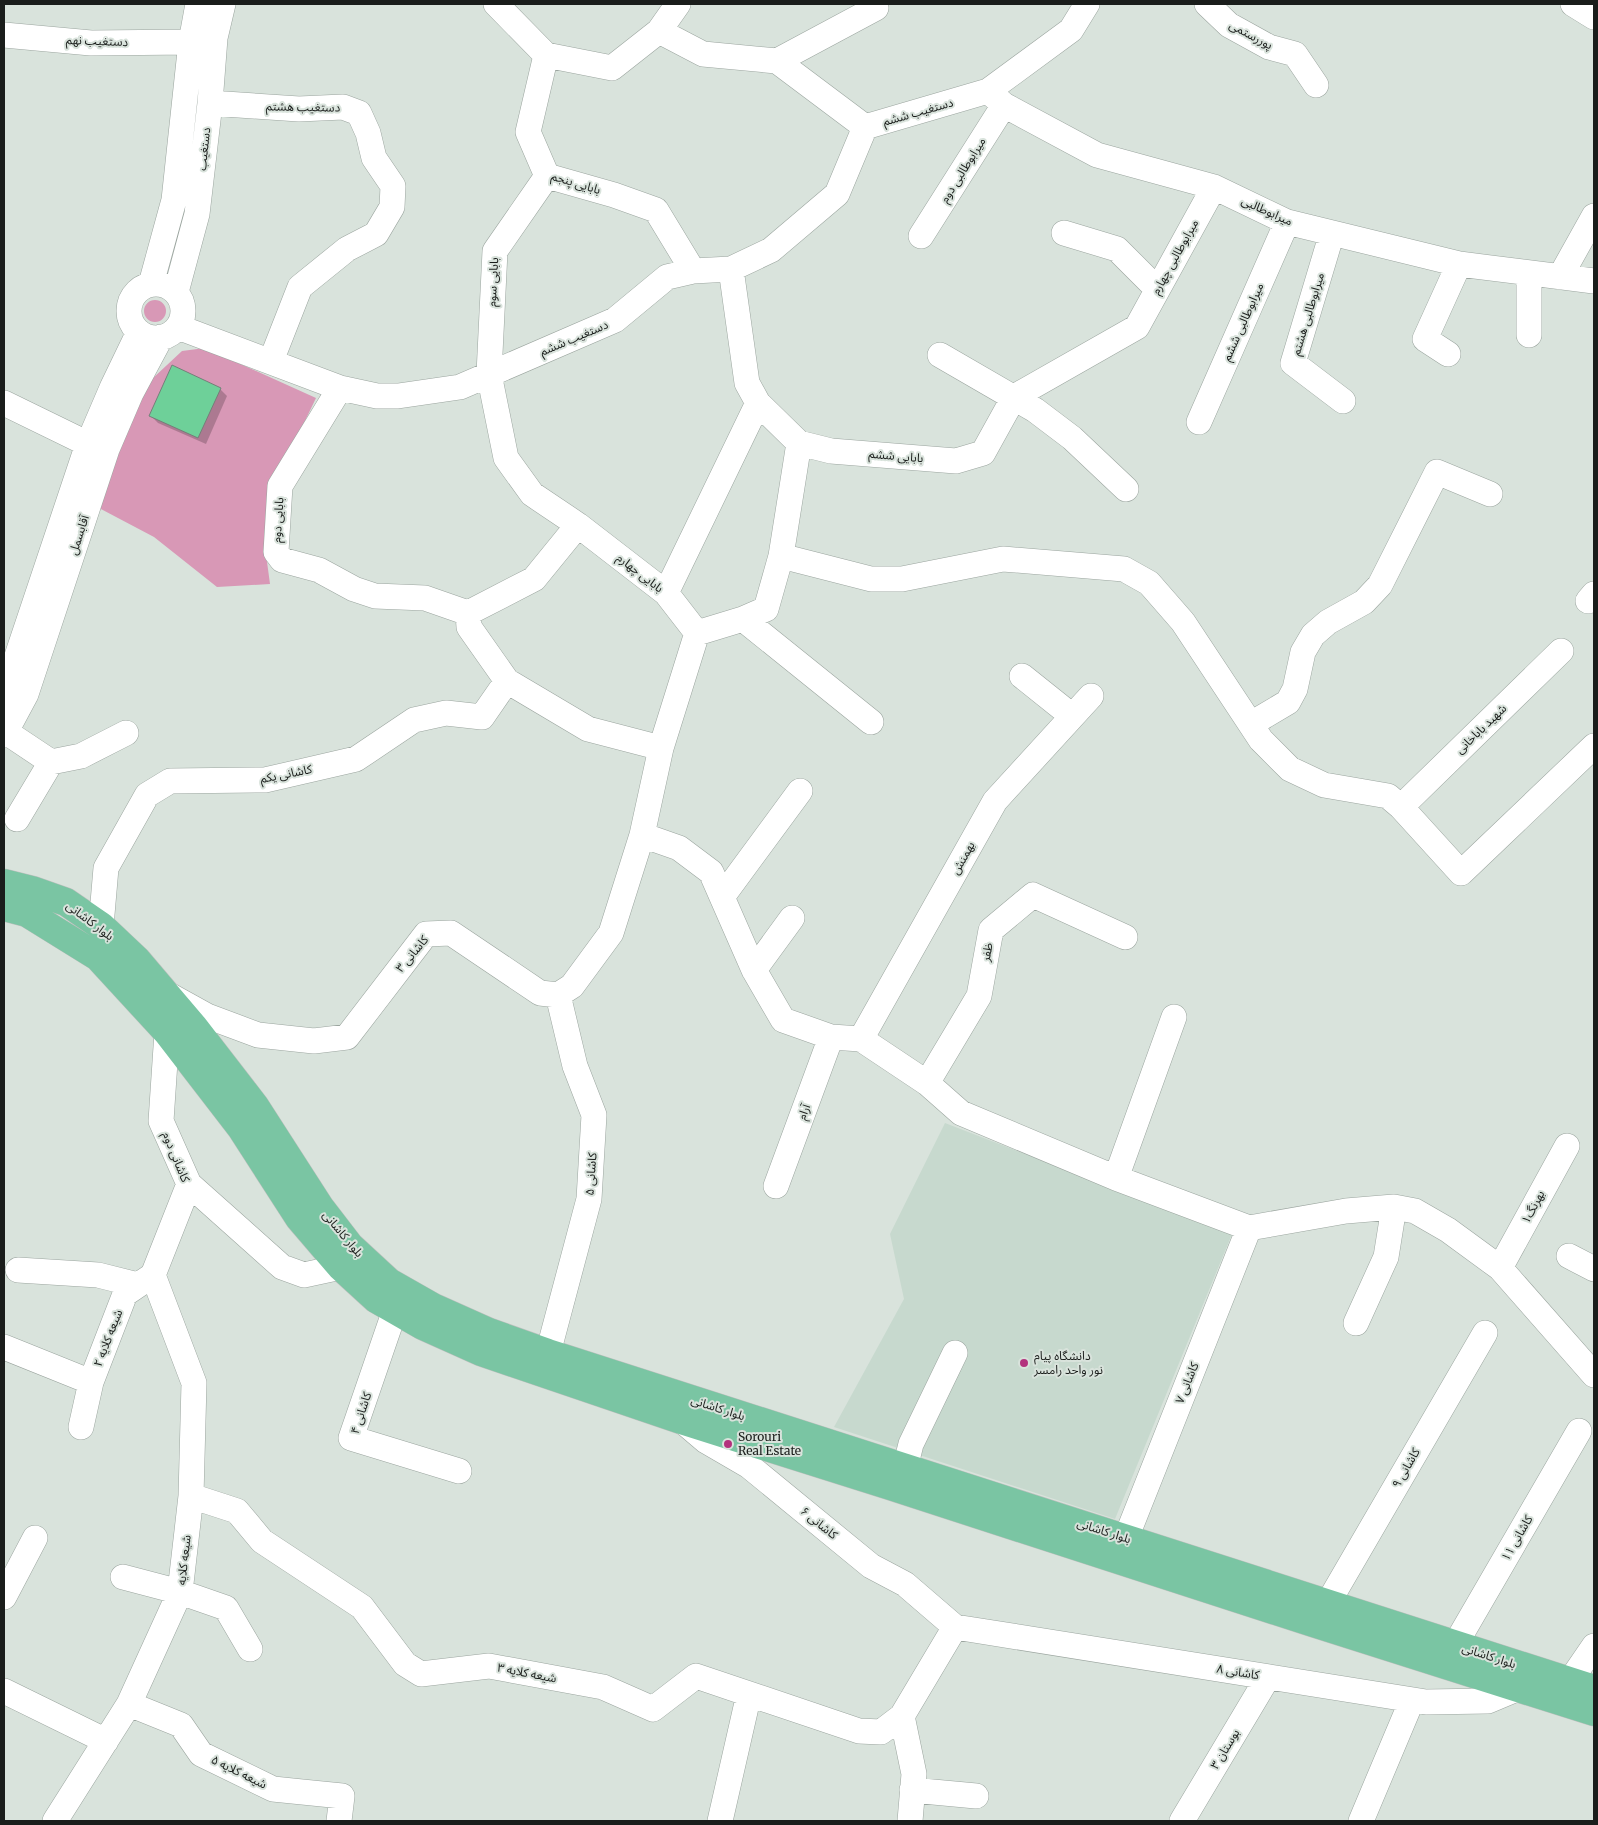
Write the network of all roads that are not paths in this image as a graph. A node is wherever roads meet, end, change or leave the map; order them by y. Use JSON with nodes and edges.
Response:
{"nodes":[{"id":1,"x":198,"y":4,"type":"edge"},
{"id":2,"x":223,"y":4,"type":"edge"},
{"id":3,"x":496,"y":4,"type":"edge"},
{"id":4,"x":678,"y":4,"type":"edge"},
{"id":5,"x":1087,"y":4,"type":"edge"},
{"id":6,"x":1207,"y":4,"type":"edge"},
{"id":7,"x":1573,"y":4,"type":"edge"},
{"id":8,"x":876,"y":8,"type":"dead end"},
{"id":9,"x":1594,"y":17,"type":"edge"},
{"id":10,"x":658,"y":32,"type":"junction"},
{"id":11,"x":4,"y":35,"type":"edge"},
{"id":12,"x":191,"y":42,"type":"junction"},
{"id":13,"x":546,"y":55,"type":"junction"},
{"id":14,"x":777,"y":61,"type":"junction"},
{"id":15,"x":1316,"y":85,"type":"dead end"},
{"id":16,"x":996,"y":98,"type":"junction"},
{"id":17,"x":210,"y":103,"type":"junction"},
{"id":18,"x":865,"y":127,"type":"junction"},
{"id":19,"x":547,"y":176,"type":"junction"},
{"id":20,"x":1214,"y":186,"type":"junction"},
{"id":21,"x":1594,"y":216,"type":"edge"},
{"id":22,"x":1287,"y":222,"type":"junction"},
{"id":23,"x":1064,"y":232,"type":"dead end"},
{"id":24,"x":1332,"y":233,"type":"junction"},
{"id":25,"x":921,"y":236,"type":"dead end"},
{"id":26,"x":1459,"y":264,"type":"junction"},
{"id":27,"x":731,"y":269,"type":"junction"},
{"id":28,"x":692,"y":270,"type":"junction"},
{"id":29,"x":1529,"y":273,"type":"junction"},
{"id":30,"x":1560,"y":277,"type":"junction"},
{"id":31,"x":1594,"y":281,"type":"edge"},
{"id":32,"x":151,"y":284,"type":"junction"},
{"id":33,"x":1157,"y":288,"type":"junction"},
{"id":34,"x":176,"y":292,"type":"junction"},
{"id":35,"x":1137,"y":327,"type":"joint"},
{"id":36,"x":160,"y":332,"type":"junction"},
{"id":37,"x":1530,"y":335,"type":"dead end"},
{"id":38,"x":1448,"y":354,"type":"dead end"},
{"id":39,"x":940,"y":356,"type":"dead end"},
{"id":40,"x":271,"y":362,"type":"junction"},
{"id":41,"x":489,"y":374,"type":"junction"},
{"id":42,"x":340,"y":388,"type":"junction"},
{"id":43,"x":1014,"y":398,"type":"junction"},
{"id":44,"x":1343,"y":401,"type":"dead end"},
{"id":45,"x":4,"y":403,"type":"edge"},
{"id":46,"x":758,"y":403,"type":"junction"},
{"id":47,"x":1199,"y":422,"type":"dead end"},
{"id":48,"x":798,"y":442,"type":"junction"},
{"id":49,"x":88,"y":444,"type":"junction"},
{"id":50,"x":1126,"y":489,"type":"dead end"},
{"id":51,"x":1490,"y":494,"type":"dead end"},
{"id":52,"x":578,"y":525,"type":"junction"},
{"id":53,"x":781,"y":556,"type":"junction"},
{"id":54,"x":666,"y":593,"type":"junction"},
{"id":55,"x":468,"y":613,"type":"junction"},
{"id":56,"x":743,"y":619,"type":"junction"},
{"id":57,"x":698,"y":633,"type":"junction"},
{"id":58,"x":1561,"y":651,"type":"dead end"},
{"id":59,"x":1022,"y":676,"type":"dead end"},
{"id":60,"x":506,"y":681,"type":"junction"},
{"id":61,"x":5,"y":690,"type":"edge"},
{"id":62,"x":1091,"y":696,"type":"dead end"},
{"id":63,"x":1072,"y":716,"type":"junction"},
{"id":64,"x":872,"y":722,"type":"dead end"},
{"id":65,"x":1251,"y":724,"type":"junction"},
{"id":66,"x":5,"y":733,"type":"edge"},
{"id":67,"x":126,"y":733,"type":"dead end"},
{"id":68,"x":1594,"y":746,"type":"edge"},
{"id":69,"x":661,"y":748,"type":"junction"},
{"id":70,"x":50,"y":762,"type":"junction"},
{"id":71,"x":800,"y":791,"type":"dead end"},
{"id":72,"x":1401,"y":807,"type":"junction"},
{"id":73,"x":17,"y":819,"type":"dead end"},
{"id":74,"x":642,"y":835,"type":"junction"},
{"id":75,"x":4,"y":883,"type":"edge"},
{"id":76,"x":722,"y":897,"type":"junction"},
{"id":77,"x":4,"y":907,"type":"edge"},
{"id":78,"x":792,"y":918,"type":"dead end"},
{"id":79,"x":101,"y":926,"type":"junction"},
{"id":80,"x":1125,"y":937,"type":"dead end"},
{"id":81,"x":754,"y":970,"type":"junction"},
{"id":82,"x":163,"y":991,"type":"junction"},
{"id":83,"x":558,"y":995,"type":"junction"},
{"id":84,"x":1174,"y":1017,"type":"dead end"},
{"id":85,"x":167,"y":1032,"type":"junction"},
{"id":86,"x":831,"y":1038,"type":"junction"},
{"id":87,"x":861,"y":1039,"type":"junction"},
{"id":88,"x":926,"y":1083,"type":"junction"},
{"id":89,"x":1567,"y":1146,"type":"dead end"},
{"id":90,"x":1116,"y":1178,"type":"junction"},
{"id":91,"x":189,"y":1184,"type":"junction"},
{"id":92,"x":776,"y":1186,"type":"dead end"},
{"id":93,"x":1394,"y":1207,"type":"junction"},
{"id":94,"x":1249,"y":1228,"type":"junction"},
{"id":95,"x":1569,"y":1256,"type":"dead end"},
{"id":96,"x":341,"y":1267,"type":"junction"},
{"id":97,"x":1500,"y":1268,"type":"junction"},
{"id":98,"x":1594,"y":1269,"type":"edge"},
{"id":99,"x":18,"y":1270,"type":"dead end"},
{"id":100,"x":146,"y":1280,"type":"junction"},
{"id":101,"x":395,"y":1310,"type":"junction"},
{"id":102,"x":1356,"y":1322,"type":"dead end"},
{"id":103,"x":1485,"y":1333,"type":"dead end"},
{"id":104,"x":4,"y":1347,"type":"edge"},
{"id":105,"x":548,"y":1353,"type":"junction"},
{"id":106,"x":955,"y":1353,"type":"dead end"},
{"id":107,"x":1594,"y":1375,"type":"edge"},
{"id":108,"x":91,"y":1382,"type":"junction"},
{"id":109,"x":681,"y":1420,"type":"junction"},
{"id":110,"x":82,"y":1427,"type":"dead end"},
{"id":111,"x":1579,"y":1432,"type":"dead end"},
{"id":112,"x":905,"y":1468,"type":"junction"},
{"id":113,"x":459,"y":1471,"type":"dead end"},
{"id":114,"x":190,"y":1496,"type":"junction"},
{"id":115,"x":35,"y":1538,"type":"dead end"},
{"id":116,"x":1122,"y":1548,"type":"junction"},
{"id":117,"x":123,"y":1577,"type":"dead end"},
{"id":118,"x":180,"y":1592,"type":"junction"},
{"id":119,"x":4,"y":1598,"type":"edge"},
{"id":120,"x":1328,"y":1602,"type":"junction"},
{"id":121,"x":955,"y":1627,"type":"junction"},
{"id":122,"x":1455,"y":1645,"type":"junction"},
{"id":123,"x":1594,"y":1646,"type":"edge"},
{"id":124,"x":250,"y":1649,"type":"dead end"},
{"id":125,"x":1268,"y":1677,"type":"junction"},
{"id":126,"x":1582,"y":1685,"type":"edge"},
{"id":127,"x":1519,"y":1688,"type":"junction"},
{"id":128,"x":4,"y":1691,"type":"edge"},
{"id":129,"x":749,"y":1694,"type":"junction"},
{"id":130,"x":1412,"y":1700,"type":"junction"},
{"id":131,"x":130,"y":1704,"type":"junction"},
{"id":132,"x":1594,"y":1712,"type":"edge"},
{"id":133,"x":902,"y":1716,"type":"junction"},
{"id":134,"x":106,"y":1741,"type":"junction"},
{"id":135,"x":912,"y":1790,"type":"junction"},
{"id":136,"x":976,"y":1796,"type":"dead end"},
{"id":137,"x":55,"y":1821,"type":"edge"},
{"id":138,"x":339,"y":1821,"type":"edge"},
{"id":139,"x":720,"y":1821,"type":"edge"},
{"id":140,"x":910,"y":1821,"type":"edge"},
{"id":141,"x":1182,"y":1821,"type":"edge"},
{"id":142,"x":1362,"y":1821,"type":"edge"}],
"edges":[{"from":1,"to":12,"type":"street","name":"دستغیب"},
{"from":2,"to":17,"type":"street","name":"دستغیب"},
{"from":3,"to":13,"type":"street"},
{"from":4,"to":10,"type":"street"},
{"from":5,"to":16,"type":"street"},
{"from":6,"to":15,"type":"street","name":"پوررستمی"},
{"from":7,"to":9,"type":"street"},
{"from":8,"to":14,"type":"street"},
{"from":10,"to":13,"type":"street"},
{"from":10,"to":14,"type":"street"},
{"from":11,"to":12,"type":"street","name":"دستغیب نهم"},
{"from":12,"to":32,"type":"street","name":"دستغیب"},
{"from":13,"to":19,"type":"street","name":"بابایی پنجم"},
{"from":14,"to":18,"type":"street"},
{"from":16,"to":18,"type":"street","name":"دستغیب ششم"},
{"from":16,"to":20,"type":"street","name":"میرابوطالبی"},
{"from":16,"to":25,"type":"street","name":"میرابوطالبی دوم"},
{"from":17,"to":34,"type":"street","name":"دستغیب"},
{"from":17,"to":40,"type":"street","name":"دستغیب هشتم"},
{"from":18,"to":27,"type":"street","name":"دستغیب ششم"},
{"from":19,"to":28,"type":"street","name":"بابایی پنجم"},
{"from":19,"to":41,"type":"street","name":"بابایی سوم"},
{"from":20,"to":22,"type":"street","name":"میرابوطالبی"},
{"from":20,"to":33,"type":"street","name":"میرابوطالبی چهارم"},
{"from":21,"to":30,"type":"street"},
{"from":22,"to":24,"type":"street","name":"میرابوطالبی"},
{"from":22,"to":47,"type":"street","name":"میرابوطالبی ششم"},
{"from":23,"to":33,"type":"street"},
{"from":24,"to":26,"type":"street","name":"میرابوطالبی"},
{"from":24,"to":44,"type":"street","name":"میرابوطالبی هشتم"},
{"from":26,"to":29,"type":"street","name":"میرابوطالبی"},
{"from":26,"to":38,"type":"street"},
{"from":27,"to":28,"type":"street","name":"دستغیب ششم"},
{"from":27,"to":46,"type":"street","name":"بابایی ششم"},
{"from":28,"to":41,"type":"street","name":"دستغیب ششم"},
{"from":29,"to":30,"type":"street","name":"میرابوطالبی"},
{"from":29,"to":37,"type":"street"},
{"from":30,"to":31,"type":"street","name":"میرابوطالبی"},
{"from":32,"to":34,"type":"street"},
{"from":32,"to":36,"type":"street"},
{"from":33,"to":35,"type":"street","name":"میرابوطالبی چهارم"},
{"from":34,"to":36,"type":"street"},
{"from":35,"to":43,"type":"street","name":"بابایی ششم"},
{"from":36,"to":40,"type":"street","name":"دستغیب ششم"},
{"from":36,"to":49,"type":"street","name":"آقابسمل"},
{"from":36,"to":66,"type":"street","name":"آقابسمل"},
{"from":39,"to":43,"type":"street"},
{"from":40,"to":42,"type":"street","name":"دستغیب ششم"},
{"from":41,"to":42,"type":"street","name":"دستغیب ششم"},
{"from":41,"to":52,"type":"street","name":"بابایی چهارم"},
{"from":42,"to":55,"type":"street","name":"بابایی دوم"},
{"from":43,"to":48,"type":"street","name":"بابایی ششم"},
{"from":43,"to":50,"type":"street"},
{"from":45,"to":49,"type":"street"},
{"from":46,"to":48,"type":"street","name":"بابایی ششم"},
{"from":46,"to":54,"type":"street"},
{"from":48,"to":53,"type":"street"},
{"from":49,"to":61,"type":"street","name":"آقابسمل"},
{"from":51,"to":65,"type":"street"},
{"from":52,"to":54,"type":"street","name":"بابایی چهارم"},
{"from":52,"to":55,"type":"street"},
{"from":53,"to":56,"type":"street"},
{"from":53,"to":65,"type":"street"},
{"from":54,"to":57,"type":"street","name":"بابایی چهارم"},
{"from":55,"to":60,"type":"street"},
{"from":56,"to":57,"type":"street"},
{"from":56,"to":64,"type":"street"},
{"from":57,"to":69,"type":"street"},
{"from":58,"to":72,"type":"street","name":"شهید باباخانی"},
{"from":59,"to":63,"type":"street"},
{"from":60,"to":69,"type":"street"},
{"from":60,"to":79,"type":"street","name":"کاشانی یکم"},
{"from":62,"to":63,"type":"street","name":"بهمنش"},
{"from":63,"to":87,"type":"street","name":"بهمنش"},
{"from":65,"to":72,"type":"street"},
{"from":66,"to":70,"type":"street"},
{"from":67,"to":70,"type":"street"},
{"from":68,"to":72,"type":"street"},
{"from":69,"to":74,"type":"street"},
{"from":70,"to":73,"type":"street"},
{"from":71,"to":76,"type":"street"},
{"from":74,"to":76,"type":"street"},
{"from":74,"to":83,"type":"street"},
{"from":75,"to":79,"type":"main road","name":"بلوار کاشانی"},
{"from":76,"to":81,"type":"street"},
{"from":77,"to":85,"type":"main road","name":"بلوار کاشانی"},
{"from":78,"to":81,"type":"street"},
{"from":79,"to":82,"type":"main road","name":"بلوار کاشانی"},
{"from":80,"to":88,"type":"street","name":"ظفر"},
{"from":81,"to":86,"type":"street"},
{"from":82,"to":83,"type":"street","name":"کاشانی ۳"},
{"from":82,"to":105,"type":"main road","name":"بلوار کاشانی"},
{"from":83,"to":105,"type":"street","name":"کاشانی ۵"},
{"from":84,"to":90,"type":"street"},
{"from":85,"to":91,"type":"street","name":"کاشانی دوم"},
{"from":85,"to":96,"type":"main road","name":"بلوار کاشانی"},
{"from":86,"to":87,"type":"street"},
{"from":86,"to":92,"type":"street","name":"آرام"},
{"from":87,"to":88,"type":"street"},
{"from":88,"to":90,"type":"street"},
{"from":89,"to":97,"type":"street","name":"۱بهرنگ"},
{"from":90,"to":94,"type":"street"},
{"from":91,"to":96,"type":"street"},
{"from":91,"to":100,"type":"street","name":"کاشانی دوم"},
{"from":93,"to":94,"type":"street"},
{"from":93,"to":97,"type":"street"},
{"from":93,"to":102,"type":"street"},
{"from":94,"to":116,"type":"street","name":"کاشانی ۷"},
{"from":95,"to":98,"type":"street"},
{"from":96,"to":101,"type":"main road","name":"بلوار کاشانی"},
{"from":97,"to":107,"type":"street"},
{"from":99,"to":100,"type":"street"},
{"from":100,"to":108,"type":"street","name":"شیعه کلایه ۲"},
{"from":100,"to":114,"type":"street","name":"شیعه کلایه"},
{"from":101,"to":109,"type":"main road","name":"بلوار کاشانی"},
{"from":101,"to":113,"type":"street","name":"کاشانی ۴"},
{"from":103,"to":120,"type":"street","name":"کاشانی ۹"},
{"from":104,"to":108,"type":"street","name":"شیعه کلایه ۲"},
{"from":105,"to":112,"type":"main road","name":"بلوار کاشانی"},
{"from":106,"to":112,"type":"street"},
{"from":108,"to":110,"type":"street"},
{"from":109,"to":116,"type":"main road","name":"بلوار کاشانی"},
{"from":109,"to":121,"type":"street","name":"کاشانی ۶"},
{"from":111,"to":122,"type":"street","name":"کاشانی ۱۱"},
{"from":112,"to":116,"type":"main road","name":"بلوار کاشانی"},
{"from":114,"to":118,"type":"street","name":"شیعه کلایه"},
{"from":114,"to":129,"type":"street","name":"شیعه کلایه ۳"},
{"from":115,"to":119,"type":"street"},
{"from":116,"to":120,"type":"main road","name":"بلوار کاشانی"},
{"from":116,"to":127,"type":"main road","name":"بلوار کاشانی"},
{"from":117,"to":118,"type":"street"},
{"from":118,"to":124,"type":"street"},
{"from":118,"to":131,"type":"street","name":"شیعه کلایه"},
{"from":120,"to":122,"type":"main road","name":"بلوار کاشانی"},
{"from":121,"to":125,"type":"street","name":"کاشانی ۸"},
{"from":121,"to":133,"type":"street"},
{"from":122,"to":126,"type":"main road","name":"بلوار کاشانی"},
{"from":123,"to":126,"type":"street"},
{"from":125,"to":130,"type":"street","name":"کاشانی ۸"},
{"from":125,"to":141,"type":"street","name":"بوستان ۳"},
{"from":127,"to":130,"type":"street","name":"کاشانی ۸"},
{"from":127,"to":132,"type":"main road","name":"بلوار کاشانی"},
{"from":128,"to":134,"type":"street"},
{"from":129,"to":133,"type":"street","name":"شیعه کلایه ۳"},
{"from":129,"to":139,"type":"street"},
{"from":130,"to":142,"type":"street"},
{"from":131,"to":134,"type":"street","name":"شیعه کلایه"},
{"from":131,"to":138,"type":"street","name":"شیعه کلایه ۵"},
{"from":133,"to":135,"type":"street"},
{"from":134,"to":137,"type":"street","name":"شیعه کلایه"},
{"from":135,"to":136,"type":"street"},
{"from":135,"to":140,"type":"street"}]}
